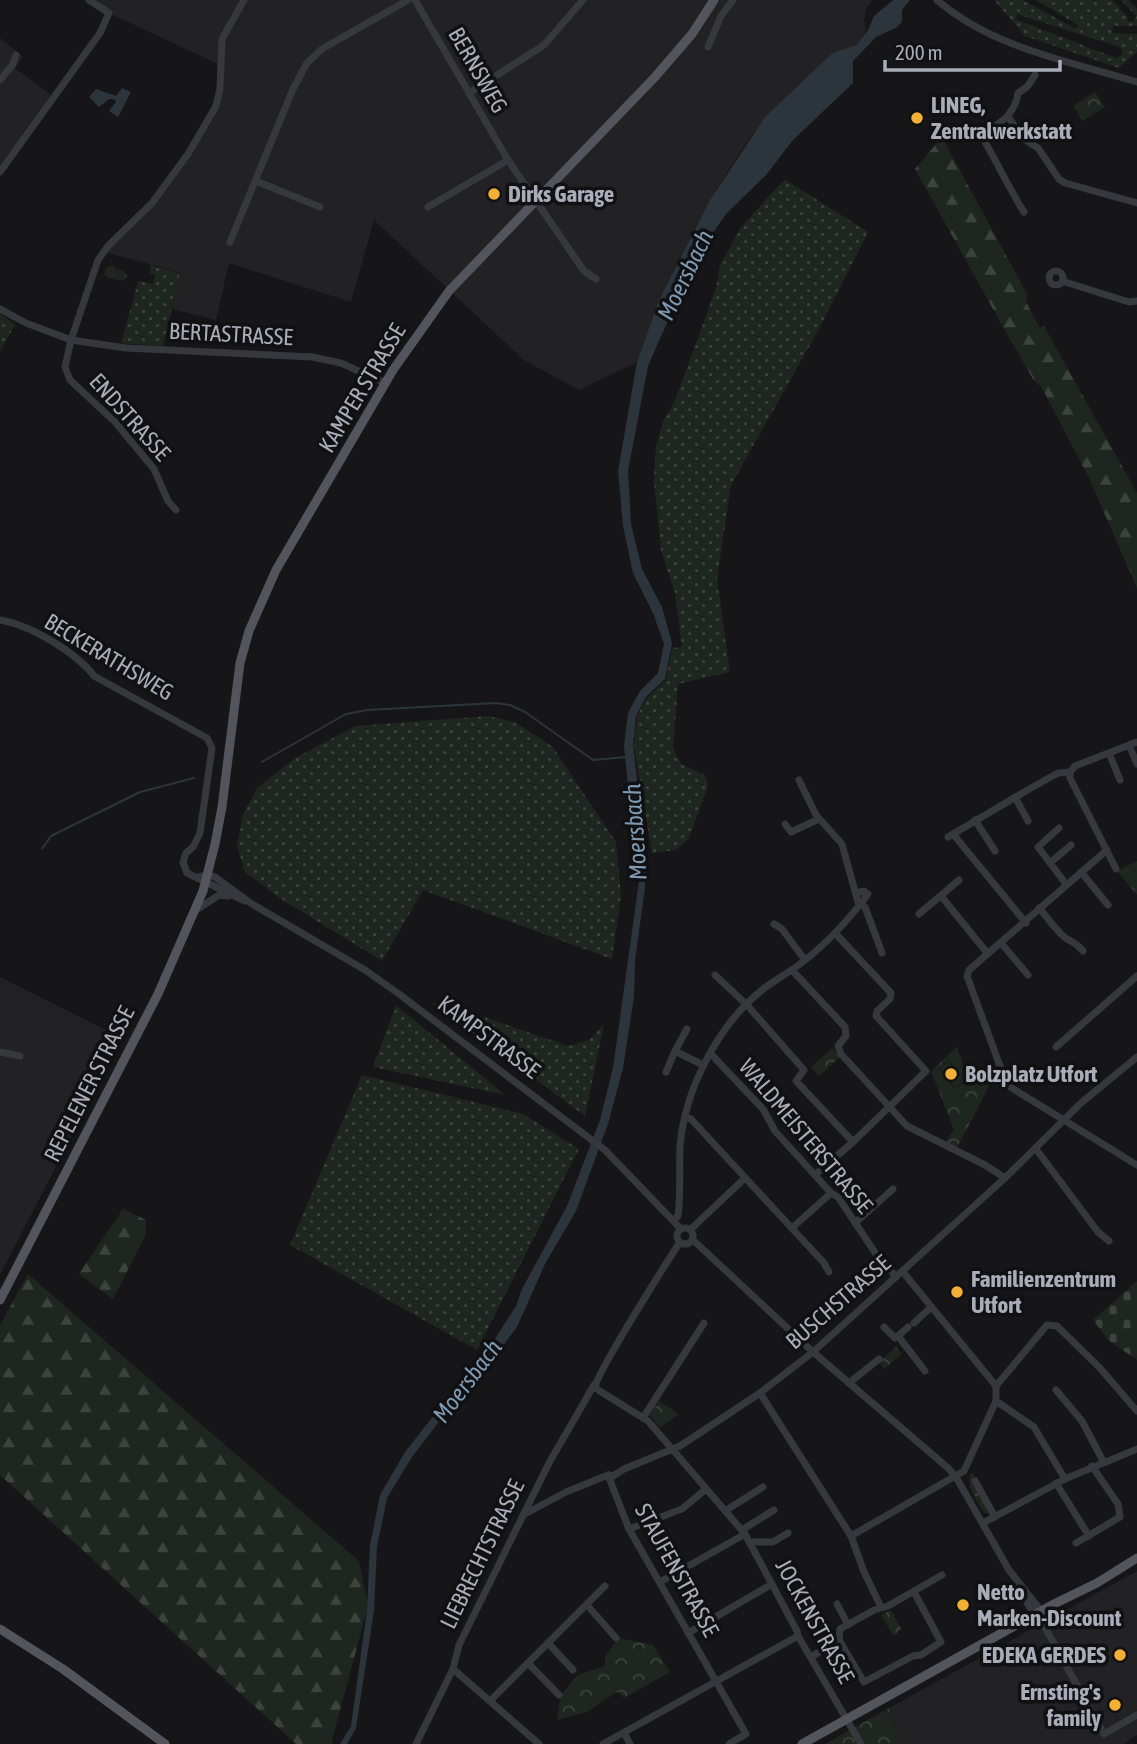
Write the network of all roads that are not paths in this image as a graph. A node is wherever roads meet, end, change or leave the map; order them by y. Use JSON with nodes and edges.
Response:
{"nodes":[{"id":1,"x":89,"y":0,"type":"edge"},
{"id":2,"x":244,"y":0,"type":"edge"},
{"id":3,"x":408,"y":0,"type":"edge"},
{"id":4,"x":415,"y":0,"type":"edge"},
{"id":5,"x":583,"y":0,"type":"edge"},
{"id":6,"x":714,"y":0,"type":"edge"},
{"id":7,"x":733,"y":0,"type":"edge"},
{"id":8,"x":937,"y":0,"type":"edge"},
{"id":9,"x":708,"y":47,"type":"dead end"},
{"id":10,"x":16,"y":55,"type":"dead end"},
{"id":11,"x":1035,"y":75,"type":"dead end"},
{"id":12,"x":0,"y":80,"type":"edge"},
{"id":13,"x":1137,"y":82,"type":"edge"},
{"id":14,"x":469,"y":93,"type":"junction"},
{"id":15,"x":1008,"y":117,"type":"junction"},
{"id":16,"x":508,"y":160,"type":"junction"},
{"id":17,"x":0,"y":173,"type":"edge"},
{"id":18,"x":256,"y":181,"type":"junction"},
{"id":19,"x":535,"y":201,"type":"junction"},
{"id":20,"x":1137,"y":203,"type":"edge"},
{"id":21,"x":428,"y":206,"type":"dead end"},
{"id":22,"x":320,"y":207,"type":"dead end"},
{"id":23,"x":1024,"y":212,"type":"dead end"},
{"id":24,"x":230,"y":242,"type":"dead end"},
{"id":25,"x":596,"y":279,"type":"dead end"},
{"id":26,"x":1062,"y":281,"type":"dead end"},
{"id":27,"x":1137,"y":301,"type":"edge"},
{"id":28,"x":0,"y":309,"type":"edge"},
{"id":29,"x":71,"y":340,"type":"junction"},
{"id":30,"x":385,"y":383,"type":"junction"},
{"id":31,"x":176,"y":510,"type":"dead end"},
{"id":32,"x":0,"y":620,"type":"edge"},
{"id":33,"x":1137,"y":742,"type":"edge"},
{"id":34,"x":1129,"y":745,"type":"junction"},
{"id":35,"x":1109,"y":753,"type":"junction"},
{"id":36,"x":1137,"y":764,"type":"edge"},
{"id":37,"x":1070,"y":772,"type":"junction"},
{"id":38,"x":799,"y":780,"type":"dead end"},
{"id":39,"x":1120,"y":780,"type":"dead end"},
{"id":40,"x":1015,"y":797,"type":"junction"},
{"id":41,"x":819,"y":818,"type":"junction"},
{"id":42,"x":975,"y":821,"type":"junction"},
{"id":43,"x":1028,"y":821,"type":"dead end"},
{"id":44,"x":785,"y":824,"type":"dead end"},
{"id":45,"x":1059,"y":828,"type":"dead end"},
{"id":46,"x":1071,"y":845,"type":"dead end"},
{"id":47,"x":995,"y":850,"type":"dead end"},
{"id":48,"x":1107,"y":850,"type":"junction"},
{"id":49,"x":1049,"y":863,"type":"junction"},
{"id":50,"x":1116,"y":869,"type":"dead end"},
{"id":51,"x":1081,"y":872,"type":"junction"},
{"id":52,"x":204,"y":879,"type":"junction"},
{"id":53,"x":959,"y":880,"type":"dead end"},
{"id":54,"x":1066,"y":884,"type":"junction"},
{"id":55,"x":856,"y":892,"type":"junction"},
{"id":56,"x":941,"y":895,"type":"junction"},
{"id":57,"x":237,"y":898,"type":"junction"},
{"id":58,"x":252,"y":904,"type":"junction"},
{"id":59,"x":860,"y":904,"type":"junction"},
{"id":60,"x":1108,"y":905,"type":"dead end"},
{"id":61,"x":1038,"y":908,"type":"junction"},
{"id":62,"x":195,"y":911,"type":"junction"},
{"id":63,"x":919,"y":914,"type":"dead end"},
{"id":64,"x":1026,"y":923,"type":"junction"},
{"id":65,"x":774,"y":924,"type":"dead end"},
{"id":66,"x":835,"y":933,"type":"junction"},
{"id":67,"x":1001,"y":943,"type":"junction"},
{"id":68,"x":1083,"y":951,"type":"dead end"},
{"id":69,"x":883,"y":953,"type":"dead end"},
{"id":70,"x":988,"y":954,"type":"junction"},
{"id":71,"x":805,"y":960,"type":"junction"},
{"id":72,"x":792,"y":970,"type":"junction"},
{"id":73,"x":715,"y":975,"type":"dead end"},
{"id":74,"x":1028,"y":975,"type":"dead end"},
{"id":75,"x":1137,"y":976,"type":"edge"},
{"id":76,"x":747,"y":1005,"type":"junction"},
{"id":77,"x":687,"y":1029,"type":"dead end"},
{"id":78,"x":1056,"y":1047,"type":"dead end"},
{"id":79,"x":675,"y":1051,"type":"junction"},
{"id":80,"x":0,"y":1052,"type":"edge"},
{"id":81,"x":710,"y":1053,"type":"junction"},
{"id":82,"x":20,"y":1055,"type":"dead end"},
{"id":83,"x":1137,"y":1057,"type":"edge"},
{"id":84,"x":703,"y":1065,"type":"junction"},
{"id":85,"x":666,"y":1072,"type":"dead end"},
{"id":86,"x":889,"y":1107,"type":"junction"},
{"id":87,"x":686,"y":1117,"type":"junction"},
{"id":88,"x":1064,"y":1120,"type":"junction"},
{"id":89,"x":853,"y":1142,"type":"junction"},
{"id":90,"x":1036,"y":1149,"type":"junction"},
{"id":91,"x":1137,"y":1166,"type":"edge"},
{"id":92,"x":815,"y":1175,"type":"junction"},
{"id":93,"x":745,"y":1178,"type":"junction"},
{"id":94,"x":1006,"y":1178,"type":"junction"},
{"id":95,"x":893,"y":1189,"type":"dead end"},
{"id":96,"x":831,"y":1193,"type":"junction"},
{"id":97,"x":674,"y":1220,"type":"junction"},
{"id":98,"x":855,"y":1223,"type":"junction"},
{"id":99,"x":792,"y":1228,"type":"junction"},
{"id":100,"x":681,"y":1229,"type":"junction"},
{"id":101,"x":691,"y":1229,"type":"junction"},
{"id":102,"x":693,"y":1240,"type":"junction"},
{"id":103,"x":1109,"y":1241,"type":"dead end"},
{"id":104,"x":680,"y":1242,"type":"junction"},
{"id":105,"x":829,"y":1272,"type":"dead end"},
{"id":106,"x":899,"y":1275,"type":"junction"},
{"id":107,"x":0,"y":1300,"type":"edge"},
{"id":108,"x":931,"y":1307,"type":"junction"},
{"id":109,"x":704,"y":1323,"type":"dead end"},
{"id":110,"x":884,"y":1327,"type":"dead end"},
{"id":111,"x":898,"y":1336,"type":"junction"},
{"id":112,"x":813,"y":1352,"type":"junction"},
{"id":113,"x":878,"y":1359,"type":"dead end"},
{"id":114,"x":925,"y":1371,"type":"dead end"},
{"id":115,"x":849,"y":1383,"type":"junction"},
{"id":116,"x":996,"y":1386,"type":"junction"},
{"id":117,"x":595,"y":1387,"type":"junction"},
{"id":118,"x":1056,"y":1390,"type":"dead end"},
{"id":119,"x":760,"y":1393,"type":"junction"},
{"id":120,"x":996,"y":1401,"type":"junction"},
{"id":121,"x":1137,"y":1411,"type":"edge"},
{"id":122,"x":643,"y":1418,"type":"junction"},
{"id":123,"x":674,"y":1449,"type":"junction"},
{"id":124,"x":1135,"y":1449,"type":"edge"},
{"id":125,"x":1137,"y":1458,"type":"edge"},
{"id":126,"x":1103,"y":1461,"type":"junction"},
{"id":127,"x":1092,"y":1466,"type":"junction"},
{"id":128,"x":608,"y":1475,"type":"junction"},
{"id":129,"x":956,"y":1477,"type":"junction"},
{"id":130,"x":1065,"y":1479,"type":"junction"},
{"id":131,"x":975,"y":1481,"type":"dead end"},
{"id":132,"x":1056,"y":1483,"type":"junction"},
{"id":133,"x":763,"y":1487,"type":"dead end"},
{"id":134,"x":706,"y":1489,"type":"junction"},
{"id":135,"x":774,"y":1510,"type":"dead end"},
{"id":136,"x":726,"y":1511,"type":"junction"},
{"id":137,"x":523,"y":1515,"type":"junction"},
{"id":138,"x":995,"y":1517,"type":"junction"},
{"id":139,"x":983,"y":1523,"type":"junction"},
{"id":140,"x":629,"y":1529,"type":"junction"},
{"id":141,"x":743,"y":1532,"type":"junction"},
{"id":142,"x":788,"y":1533,"type":"dead end"},
{"id":143,"x":850,"y":1536,"type":"junction"},
{"id":144,"x":1089,"y":1536,"type":"junction"},
{"id":145,"x":749,"y":1542,"type":"junction"},
{"id":146,"x":1076,"y":1543,"type":"dead end"},
{"id":147,"x":1137,"y":1558,"type":"edge"},
{"id":148,"x":942,"y":1575,"type":"dead end"},
{"id":149,"x":660,"y":1582,"type":"junction"},
{"id":150,"x":772,"y":1584,"type":"junction"},
{"id":151,"x":605,"y":1586,"type":"dead end"},
{"id":152,"x":914,"y":1592,"type":"junction"},
{"id":153,"x":836,"y":1604,"type":"dead end"},
{"id":154,"x":587,"y":1605,"type":"junction"},
{"id":155,"x":881,"y":1607,"type":"junction"},
{"id":156,"x":1037,"y":1613,"type":"junction"},
{"id":157,"x":848,"y":1625,"type":"junction"},
{"id":158,"x":0,"y":1629,"type":"edge"},
{"id":159,"x":688,"y":1633,"type":"junction"},
{"id":160,"x":798,"y":1636,"type":"junction"},
{"id":161,"x":616,"y":1638,"type":"dead end"},
{"id":162,"x":839,"y":1640,"type":"junction"},
{"id":163,"x":548,"y":1643,"type":"junction"},
{"id":164,"x":811,"y":1657,"type":"junction"},
{"id":165,"x":528,"y":1663,"type":"junction"},
{"id":166,"x":453,"y":1669,"type":"junction"},
{"id":167,"x":573,"y":1670,"type":"dead end"},
{"id":168,"x":716,"y":1682,"type":"junction"},
{"id":169,"x":559,"y":1695,"type":"dead end"},
{"id":170,"x":491,"y":1700,"type":"junction"},
{"id":171,"x":1137,"y":1716,"type":"edge"},
{"id":172,"x":846,"y":1719,"type":"junction"},
{"id":173,"x":624,"y":1733,"type":"junction"},
{"id":174,"x":165,"y":1744,"type":"edge"},
{"id":175,"x":416,"y":1744,"type":"edge"},
{"id":176,"x":540,"y":1744,"type":"edge"},
{"id":177,"x":603,"y":1744,"type":"edge"},
{"id":178,"x":630,"y":1744,"type":"edge"},
{"id":179,"x":729,"y":1744,"type":"edge"},
{"id":180,"x":802,"y":1744,"type":"edge"},
{"id":181,"x":861,"y":1744,"type":"edge"}],
"edges":[{"from":1,"to":17,"type":"street"},
{"from":2,"to":29,"type":"street","name":"ENDSTRASSE"},
{"from":3,"to":18,"type":"street"},
{"from":4,"to":14,"type":"street","name":"BERNSWEG"},
{"from":5,"to":14,"type":"street"},
{"from":6,"to":19,"type":"main road","name":"KAMPER STRASSE"},
{"from":7,"to":9,"type":"street"},
{"from":8,"to":13,"type":"street"},
{"from":10,"to":12,"type":"street"},
{"from":11,"to":15,"type":"street"},
{"from":14,"to":16,"type":"street","name":"BERNSWEG"},
{"from":15,"to":20,"type":"street"},
{"from":15,"to":23,"type":"street"},
{"from":16,"to":19,"type":"street","name":"BERNSWEG"},
{"from":16,"to":21,"type":"street"},
{"from":18,"to":22,"type":"street"},
{"from":18,"to":24,"type":"street"},
{"from":19,"to":25,"type":"street","name":"BERNSWEG"},
{"from":19,"to":30,"type":"main road","name":"KAMPER STRASSE"},
{"from":26,"to":27,"type":"street"},
{"from":28,"to":29,"type":"street"},
{"from":29,"to":30,"type":"street","name":"BERTASTRASSE"},
{"from":29,"to":31,"type":"street","name":"ENDSTRASSE"},
{"from":30,"to":52,"type":"main road","name":"KAMPER STRASSE"},
{"from":32,"to":52,"type":"street","name":"BECKERATHSWEG"},
{"from":33,"to":34,"type":"street"},
{"from":34,"to":35,"type":"street"},
{"from":34,"to":36,"type":"street"},
{"from":35,"to":37,"type":"street"},
{"from":35,"to":39,"type":"street"},
{"from":37,"to":40,"type":"street"},
{"from":37,"to":48,"type":"street"},
{"from":38,"to":41,"type":"street"},
{"from":40,"to":42,"type":"street"},
{"from":40,"to":43,"type":"street"},
{"from":41,"to":44,"type":"street"},
{"from":41,"to":55,"type":"street"},
{"from":42,"to":47,"type":"street"},
{"from":42,"to":64,"type":"street"},
{"from":45,"to":49,"type":"street"},
{"from":46,"to":49,"type":"street"},
{"from":48,"to":50,"type":"street"},
{"from":48,"to":51,"type":"street"},
{"from":49,"to":54,"type":"street"},
{"from":51,"to":54,"type":"street"},
{"from":51,"to":60,"type":"street"},
{"from":52,"to":57,"type":"street","name":"KAMPSTRASSE"},
{"from":52,"to":58,"type":"street","name":"KAMPSTRASSE"},
{"from":52,"to":62,"type":"main road","name":"REPELENER STRASSE"},
{"from":53,"to":56,"type":"street"},
{"from":54,"to":61,"type":"street"},
{"from":55,"to":59,"type":"street"},
{"from":55,"to":59,"type":"street"},
{"from":56,"to":63,"type":"street"},
{"from":56,"to":70,"type":"street"},
{"from":57,"to":58,"type":"street","name":"KAMPSTRASSE"},
{"from":57,"to":62,"type":"street"},
{"from":58,"to":97,"type":"street","name":"KAMPSTRASSE"},
{"from":59,"to":66,"type":"street"},
{"from":59,"to":69,"type":"street"},
{"from":61,"to":64,"type":"street"},
{"from":61,"to":68,"type":"street"},
{"from":62,"to":107,"type":"main road","name":"REPELENER STRASSE"},
{"from":64,"to":67,"type":"street"},
{"from":65,"to":71,"type":"street"},
{"from":66,"to":71,"type":"street"},
{"from":66,"to":86,"type":"street"},
{"from":67,"to":70,"type":"street"},
{"from":67,"to":74,"type":"street"},
{"from":70,"to":88,"type":"street"},
{"from":71,"to":72,"type":"street"},
{"from":72,"to":76,"type":"street"},
{"from":72,"to":86,"type":"street"},
{"from":73,"to":76,"type":"street"},
{"from":75,"to":78,"type":"street"},
{"from":76,"to":81,"type":"street"},
{"from":76,"to":89,"type":"street"},
{"from":77,"to":79,"type":"street"},
{"from":79,"to":84,"type":"street"},
{"from":79,"to":85,"type":"street"},
{"from":80,"to":82,"type":"street"},
{"from":81,"to":84,"type":"street"},
{"from":81,"to":92,"type":"street","name":"WALDMEISTERSTRASSE"},
{"from":83,"to":88,"type":"street","name":"BUSCHSTRASSE"},
{"from":84,"to":87,"type":"street"},
{"from":86,"to":89,"type":"street"},
{"from":86,"to":94,"type":"street"},
{"from":87,"to":93,"type":"street"},
{"from":87,"to":97,"type":"street"},
{"from":88,"to":90,"type":"street","name":"BUSCHSTRASSE"},
{"from":88,"to":91,"type":"street"},
{"from":89,"to":92,"type":"street"},
{"from":90,"to":94,"type":"street","name":"BUSCHSTRASSE"},
{"from":90,"to":103,"type":"street"},
{"from":92,"to":96,"type":"street","name":"WALDMEISTERSTRASSE"},
{"from":93,"to":99,"type":"street"},
{"from":93,"to":101,"type":"street"},
{"from":94,"to":106,"type":"street","name":"BUSCHSTRASSE"},
{"from":95,"to":98,"type":"street"},
{"from":96,"to":98,"type":"street","name":"WALDMEISTERSTRASSE"},
{"from":96,"to":99,"type":"street"},
{"from":97,"to":100,"type":"street","name":"KAMPSTRASSE"},
{"from":98,"to":106,"type":"street","name":"WALDMEISTERSTRASSE"},
{"from":99,"to":105,"type":"street"},
{"from":100,"to":101,"type":"street"},
{"from":100,"to":104,"type":"street"},
{"from":101,"to":102,"type":"street"},
{"from":102,"to":104,"type":"street"},
{"from":102,"to":112,"type":"street"},
{"from":104,"to":117,"type":"street","name":"LIEBRECHTSTRASSE"},
{"from":106,"to":108,"type":"street","name":"WALDMEISTERSTRASSE"},
{"from":106,"to":112,"type":"street","name":"BUSCHSTRASSE"},
{"from":108,"to":111,"type":"street"},
{"from":108,"to":116,"type":"street","name":"WALDMEISTERSTRASSE"},
{"from":109,"to":122,"type":"street"},
{"from":110,"to":111,"type":"street"},
{"from":111,"to":114,"type":"street"},
{"from":112,"to":115,"type":"street"},
{"from":112,"to":119,"type":"street","name":"BUSCHSTRASSE"},
{"from":113,"to":115,"type":"street"},
{"from":115,"to":129,"type":"street"},
{"from":116,"to":120,"type":"street"},
{"from":116,"to":121,"type":"street"},
{"from":117,"to":122,"type":"street","name":"JOCKENSTRASSE"},
{"from":117,"to":137,"type":"street","name":"LIEBRECHTSTRASSE"},
{"from":118,"to":126,"type":"street"},
{"from":119,"to":123,"type":"street","name":"BUSCHSTRASSE"},
{"from":119,"to":143,"type":"street"},
{"from":120,"to":129,"type":"street"},
{"from":120,"to":130,"type":"street"},
{"from":122,"to":123,"type":"street","name":"JOCKENSTRASSE"},
{"from":123,"to":128,"type":"street","name":"BUSCHSTRASSE"},
{"from":123,"to":134,"type":"street","name":"JOCKENSTRASSE"},
{"from":124,"to":125,"type":"street"},
{"from":124,"to":126,"type":"street"},
{"from":126,"to":127,"type":"street"},
{"from":127,"to":130,"type":"street"},
{"from":127,"to":144,"type":"street"},
{"from":128,"to":137,"type":"street","name":"BUSCHSTRASSE"},
{"from":128,"to":140,"type":"street","name":"STAUFENSTRASSE"},
{"from":129,"to":139,"type":"street"},
{"from":129,"to":143,"type":"street"},
{"from":130,"to":132,"type":"street"},
{"from":131,"to":138,"type":"street"},
{"from":132,"to":138,"type":"street"},
{"from":132,"to":144,"type":"street"},
{"from":133,"to":136,"type":"street"},
{"from":134,"to":136,"type":"street","name":"JOCKENSTRASSE"},
{"from":134,"to":140,"type":"street"},
{"from":135,"to":141,"type":"street"},
{"from":136,"to":141,"type":"street","name":"JOCKENSTRASSE"},
{"from":137,"to":166,"type":"street","name":"LIEBRECHTSTRASSE"},
{"from":138,"to":139,"type":"street"},
{"from":139,"to":156,"type":"street"},
{"from":140,"to":149,"type":"street","name":"STAUFENSTRASSE"},
{"from":141,"to":145,"type":"street","name":"JOCKENSTRASSE"},
{"from":141,"to":149,"type":"street"},
{"from":142,"to":145,"type":"street","name":"JOCKENSTRASSE"},
{"from":143,"to":155,"type":"street"},
{"from":144,"to":146,"type":"street"},
{"from":145,"to":150,"type":"street","name":"JOCKENSTRASSE"},
{"from":147,"to":156,"type":"main road"},
{"from":148,"to":152,"type":"street"},
{"from":149,"to":159,"type":"street","name":"STAUFENSTRASSE"},
{"from":150,"to":159,"type":"street"},
{"from":150,"to":160,"type":"street","name":"JOCKENSTRASSE"},
{"from":151,"to":154,"type":"street"},
{"from":152,"to":155,"type":"street"},
{"from":152,"to":162,"type":"street"},
{"from":153,"to":157,"type":"street"},
{"from":154,"to":161,"type":"street"},
{"from":154,"to":163,"type":"street"},
{"from":155,"to":157,"type":"street"},
{"from":156,"to":171,"type":"street"},
{"from":156,"to":172,"type":"main road"},
{"from":157,"to":162,"type":"street"},
{"from":158,"to":174,"type":"main road"},
{"from":159,"to":168,"type":"street","name":"STAUFENSTRASSE"},
{"from":160,"to":164,"type":"street","name":"JOCKENSTRASSE"},
{"from":160,"to":168,"type":"street"},
{"from":162,"to":164,"type":"street"},
{"from":163,"to":165,"type":"street"},
{"from":163,"to":167,"type":"street"},
{"from":164,"to":172,"type":"street","name":"JOCKENSTRASSE"},
{"from":165,"to":169,"type":"street"},
{"from":165,"to":170,"type":"street"},
{"from":166,"to":170,"type":"street"},
{"from":166,"to":175,"type":"street","name":"LIEBRECHTSTRASSE"},
{"from":168,"to":173,"type":"street"},
{"from":168,"to":179,"type":"street","name":"STAUFENSTRASSE"},
{"from":170,"to":176,"type":"street"},
{"from":172,"to":180,"type":"main road"},
{"from":172,"to":181,"type":"street","name":"JOCKENSTRASSE"},
{"from":173,"to":177,"type":"street"},
{"from":173,"to":178,"type":"street"}]}
